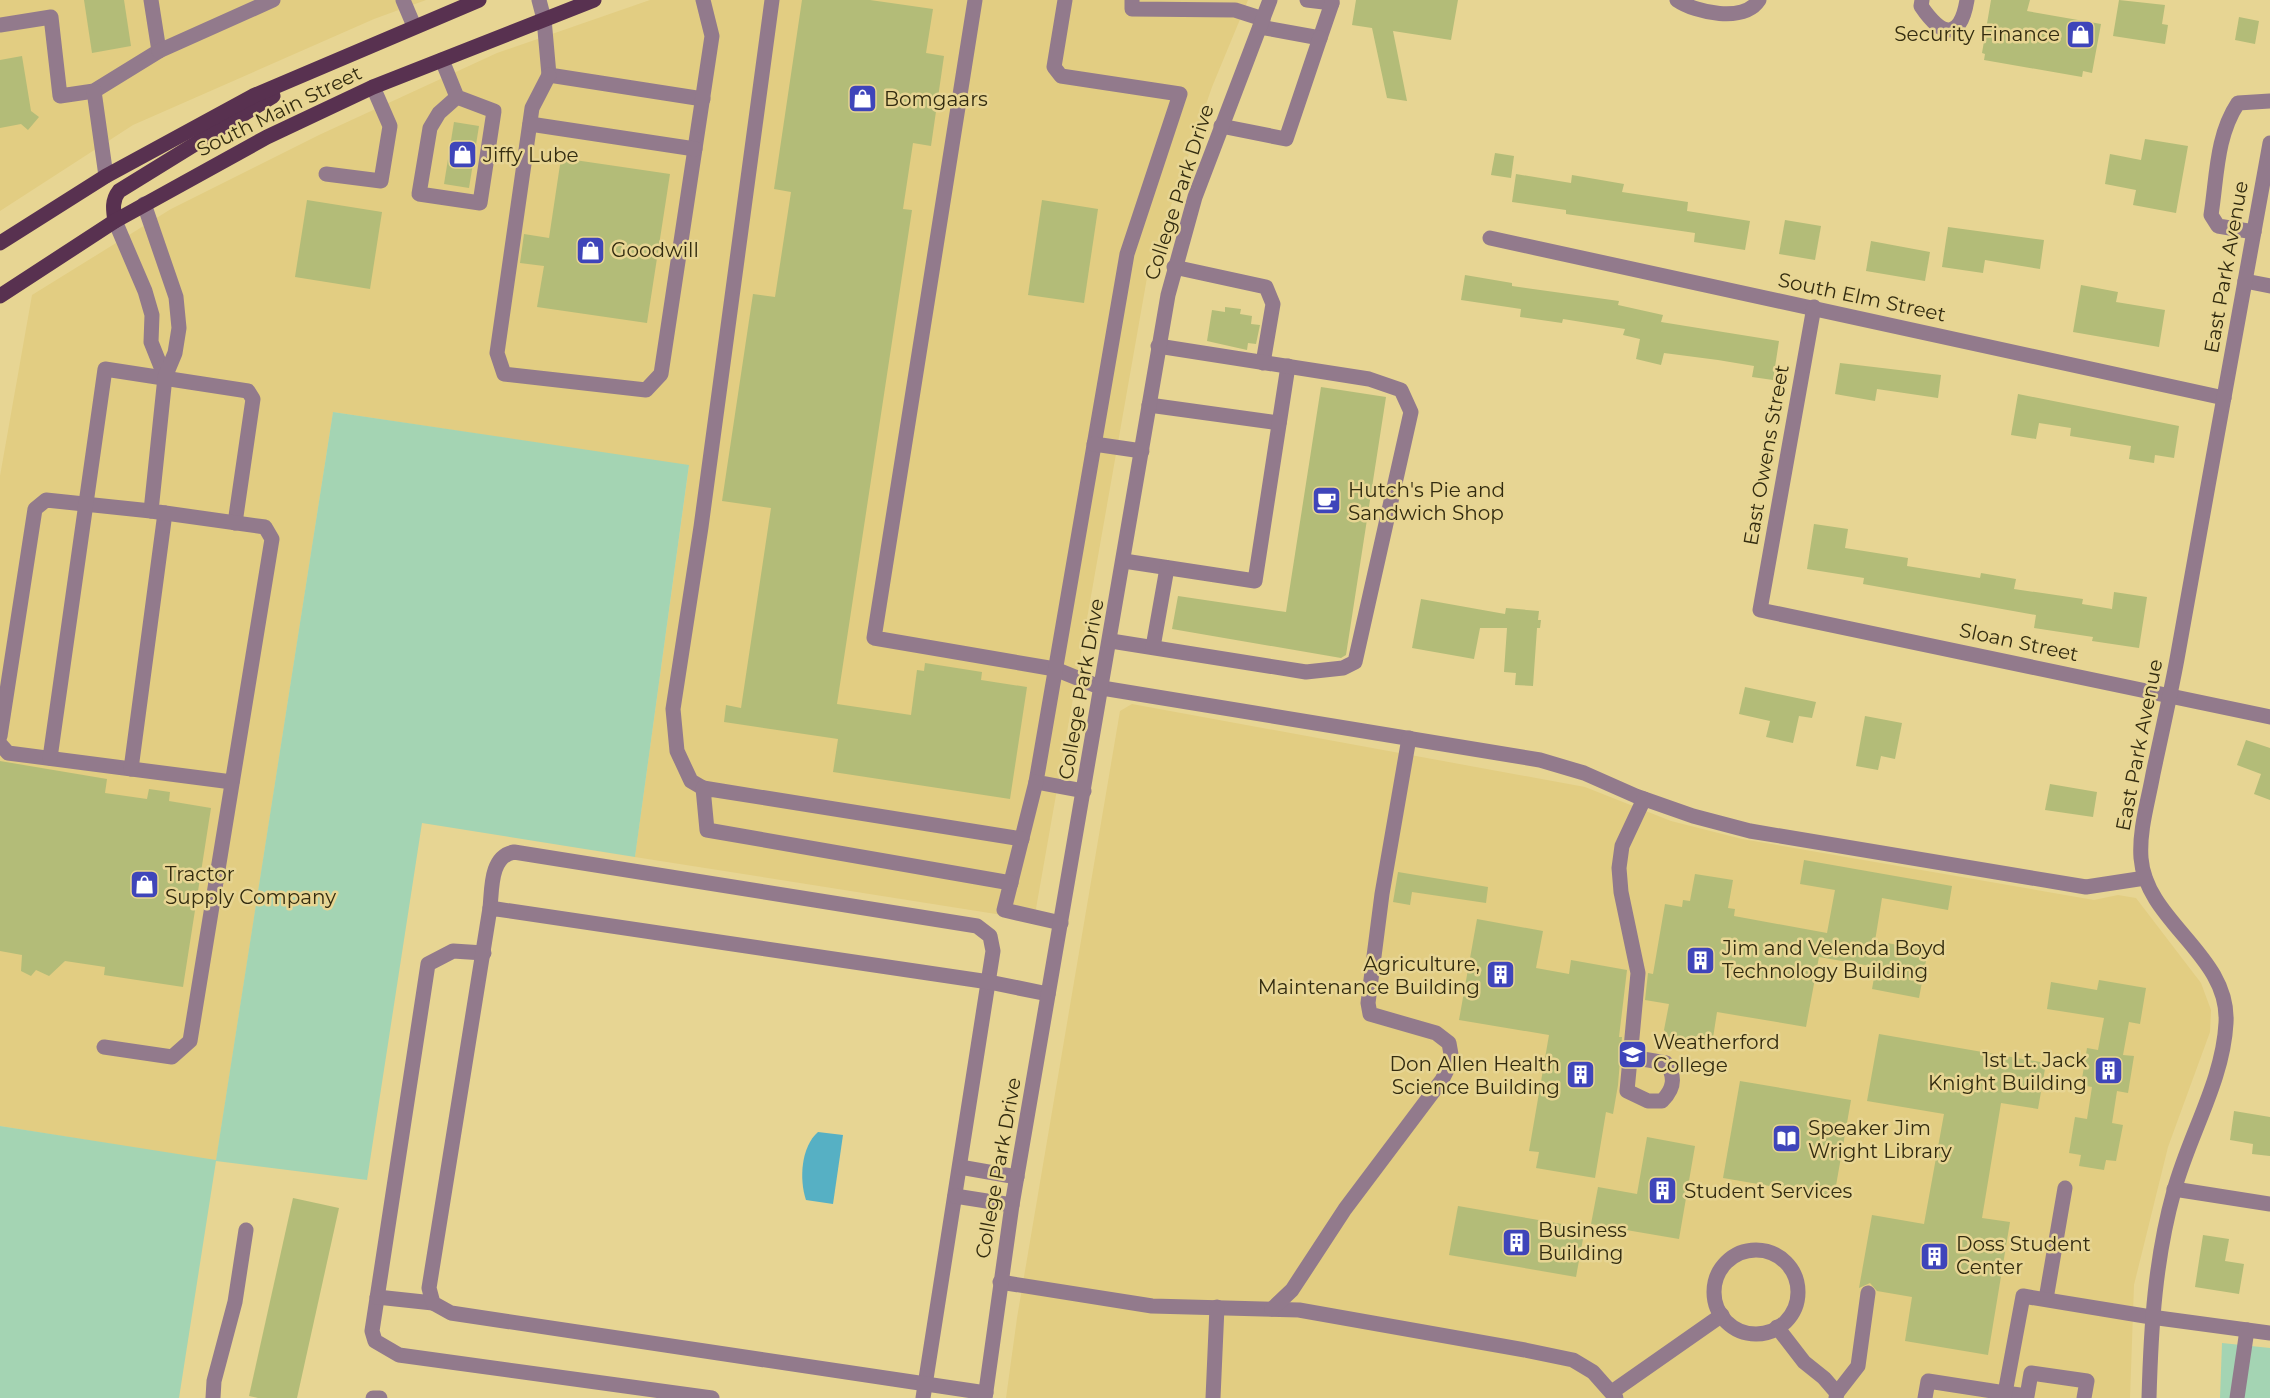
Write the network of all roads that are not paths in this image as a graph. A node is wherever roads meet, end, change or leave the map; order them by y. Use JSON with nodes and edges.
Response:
{"nodes":[{"id":1,"x":151,"y":0,"type":"edge"},
{"id":2,"x":273,"y":0,"type":"edge"},
{"id":3,"x":403,"y":0,"type":"edge"},
{"id":4,"x":479,"y":0,"type":"edge"},
{"id":5,"x":539,"y":0,"type":"edge"},
{"id":6,"x":594,"y":0,"type":"edge"},
{"id":7,"x":703,"y":0,"type":"edge"},
{"id":8,"x":772,"y":0,"type":"edge"},
{"id":9,"x":975,"y":0,"type":"edge"},
{"id":10,"x":1065,"y":0,"type":"edge"},
{"id":11,"x":1132,"y":0,"type":"edge"},
{"id":12,"x":1270,"y":0,"type":"edge"},
{"id":13,"x":1307,"y":0,"type":"edge"},
{"id":14,"x":1677,"y":0,"type":"edge"},
{"id":15,"x":1759,"y":0,"type":"edge"},
{"id":16,"x":1967,"y":0,"type":"edge"},
{"id":17,"x":1332,"y":1,"type":"edge"},
{"id":18,"x":1921,"y":3,"type":"edge"},
{"id":19,"x":544,"y":19,"type":"junction"},
{"id":20,"x":1261,"y":23,"type":"junction"},
{"id":21,"x":0,"y":25,"type":"edge"},
{"id":22,"x":414,"y":26,"type":"junction"},
{"id":23,"x":1320,"y":38,"type":"junction"},
{"id":24,"x":159,"y":51,"type":"junction"},
{"id":25,"x":442,"y":60,"type":"junction"},
{"id":26,"x":319,"y":67,"type":"junction"},
{"id":27,"x":549,"y":75,"type":"junction"},
{"id":28,"x":373,"y":87,"type":"junction"},
{"id":29,"x":94,"y":91,"type":"junction"},
{"id":30,"x":457,"y":98,"type":"junction"},
{"id":31,"x":703,"y":99,"type":"junction"},
{"id":32,"x":2270,"y":101,"type":"edge"},
{"id":33,"x":530,"y":124,"type":"junction"},
{"id":34,"x":1221,"y":126,"type":"junction"},
{"id":35,"x":2270,"y":143,"type":"edge"},
{"id":36,"x":695,"y":149,"type":"junction"},
{"id":37,"x":326,"y":174,"type":"dead end"},
{"id":38,"x":106,"y":176,"type":"junction"},
{"id":39,"x":144,"y":204,"type":"junction"},
{"id":40,"x":115,"y":221,"type":"junction"},
{"id":41,"x":2254,"y":232,"type":"junction"},
{"id":42,"x":1490,"y":238,"type":"dead end"},
{"id":43,"x":0,"y":243,"type":"edge"},
{"id":44,"x":1174,"y":267,"type":"junction"},
{"id":45,"x":2245,"y":281,"type":"junction"},
{"id":46,"x":2270,"y":286,"type":"edge"},
{"id":47,"x":0,"y":296,"type":"edge"},
{"id":48,"x":1814,"y":308,"type":"junction"},
{"id":49,"x":1158,"y":346,"type":"junction"},
{"id":50,"x":1263,"y":363,"type":"junction"},
{"id":51,"x":1288,"y":366,"type":"junction"},
{"id":52,"x":165,"y":377,"type":"junction"},
{"id":53,"x":2224,"y":398,"type":"junction"},
{"id":54,"x":1149,"y":405,"type":"junction"},
{"id":55,"x":1279,"y":423,"type":"junction"},
{"id":56,"x":1094,"y":444,"type":"junction"},
{"id":57,"x":1142,"y":451,"type":"junction"},
{"id":58,"x":84,"y":503,"type":"junction"},
{"id":59,"x":158,"y":512,"type":"junction"},
{"id":60,"x":235,"y":523,"type":"junction"},
{"id":61,"x":1124,"y":561,"type":"junction"},
{"id":62,"x":1167,"y":568,"type":"junction"},
{"id":63,"x":1760,"y":610,"type":"joint"},
{"id":64,"x":1111,"y":641,"type":"junction"},
{"id":65,"x":1153,"y":647,"type":"junction"},
{"id":66,"x":1055,"y":669,"type":"junction"},
{"id":67,"x":1102,"y":688,"type":"junction"},
{"id":68,"x":2170,"y":695,"type":"junction"},
{"id":69,"x":2270,"y":717,"type":"edge"},
{"id":70,"x":0,"y":736,"type":"edge"},
{"id":71,"x":1409,"y":738,"type":"junction"},
{"id":72,"x":0,"y":744,"type":"edge"},
{"id":73,"x":50,"y":758,"type":"junction"},
{"id":74,"x":131,"y":769,"type":"junction"},
{"id":75,"x":232,"y":782,"type":"junction"},
{"id":76,"x":1036,"y":782,"type":"junction"},
{"id":77,"x":703,"y":788,"type":"junction"},
{"id":78,"x":1084,"y":791,"type":"junction"},
{"id":79,"x":1644,"y":799,"type":"junction"},
{"id":80,"x":1022,"y":839,"type":"junction"},
{"id":81,"x":2145,"y":879,"type":"junction"},
{"id":82,"x":1011,"y":883,"type":"junction"},
{"id":83,"x":490,"y":908,"type":"junction"},
{"id":84,"x":1061,"y":923,"type":"junction"},
{"id":85,"x":484,"y":953,"type":"junction"},
{"id":86,"x":989,"y":982,"type":"junction"},
{"id":87,"x":1048,"y":994,"type":"junction"},
{"id":88,"x":104,"y":1047,"type":"dead end"},
{"id":89,"x":1631,"y":1057,"type":"dead end"},
{"id":90,"x":960,"y":1167,"type":"junction"},
{"id":91,"x":1017,"y":1177,"type":"junction"},
{"id":92,"x":2065,"y":1188,"type":"dead end"},
{"id":93,"x":2174,"y":1189,"type":"junction"},
{"id":94,"x":955,"y":1196,"type":"junction"},
{"id":95,"x":2270,"y":1204,"type":"edge"},
{"id":96,"x":1012,"y":1205,"type":"junction"},
{"id":97,"x":246,"y":1230,"type":"dead end"},
{"id":98,"x":1000,"y":1282,"type":"junction"},
{"id":99,"x":1868,"y":1293,"type":"dead end"},
{"id":100,"x":377,"y":1297,"type":"junction"},
{"id":101,"x":2046,"y":1299,"type":"junction"},
{"id":102,"x":433,"y":1303,"type":"junction"},
{"id":103,"x":1217,"y":1307,"type":"junction"},
{"id":104,"x":1272,"y":1308,"type":"junction"},
{"id":105,"x":1722,"y":1315,"type":"junction"},
{"id":106,"x":2151,"y":1317,"type":"junction"},
{"id":107,"x":1778,"y":1327,"type":"junction"},
{"id":108,"x":2247,"y":1330,"type":"junction"},
{"id":109,"x":2270,"y":1333,"type":"edge"},
{"id":110,"x":926,"y":1382,"type":"junction"},
{"id":111,"x":2005,"y":1393,"type":"junction"},
{"id":112,"x":986,"y":1395,"type":"edge"},
{"id":113,"x":1614,"y":1395,"type":"edge"},
{"id":114,"x":1837,"y":1396,"type":"edge"},
{"id":115,"x":2027,"y":1397,"type":"edge"},
{"id":116,"x":213,"y":1398,"type":"edge"},
{"id":117,"x":373,"y":1398,"type":"edge"},
{"id":118,"x":380,"y":1398,"type":"edge"},
{"id":119,"x":712,"y":1398,"type":"edge"},
{"id":120,"x":923,"y":1398,"type":"edge"},
{"id":121,"x":1213,"y":1398,"type":"edge"},
{"id":122,"x":1925,"y":1398,"type":"edge"},
{"id":123,"x":2084,"y":1398,"type":"edge"},
{"id":124,"x":2149,"y":1398,"type":"edge"},
{"id":125,"x":2237,"y":1398,"type":"edge"}],
"edges":[{"from":1,"to":24,"type":"street"},
{"from":2,"to":24,"type":"street"},
{"from":3,"to":22,"type":"street"},
{"from":4,"to":22,"type":"main road","name":"South Main Street"},
{"from":5,"to":19,"type":"street"},
{"from":6,"to":19,"type":"main road","name":"South Main Street"},
{"from":7,"to":31,"type":"street"},
{"from":8,"to":77,"type":"street"},
{"from":9,"to":66,"type":"street"},
{"from":10,"to":56,"type":"street"},
{"from":11,"to":20,"type":"street"},
{"from":12,"to":20,"type":"street","name":"College Park Drive"},
{"from":13,"to":17,"type":"street"},
{"from":14,"to":15,"type":"street"},
{"from":16,"to":18,"type":"street"},
{"from":17,"to":23,"type":"street"},
{"from":19,"to":25,"type":"main road","name":"South Main Street"},
{"from":19,"to":27,"type":"street"},
{"from":20,"to":23,"type":"street"},
{"from":20,"to":34,"type":"street","name":"College Park Drive"},
{"from":21,"to":29,"type":"street"},
{"from":22,"to":26,"type":"main road","name":"South Main Street"},
{"from":23,"to":34,"type":"street"},
{"from":24,"to":29,"type":"street"},
{"from":25,"to":28,"type":"main road","name":"South Main Street"},
{"from":25,"to":30,"type":"street"},
{"from":26,"to":38,"type":"main road","name":"South Main Street"},
{"from":26,"to":40,"type":"main road"},
{"from":27,"to":31,"type":"street"},
{"from":27,"to":33,"type":"street"},
{"from":28,"to":37,"type":"street"},
{"from":28,"to":39,"type":"main road","name":"South Main Street"},
{"from":29,"to":38,"type":"street"},
{"from":30,"to":30,"type":"street"},
{"from":31,"to":36,"type":"street"},
{"from":32,"to":41,"type":"street"},
{"from":33,"to":36,"type":"street"},
{"from":33,"to":36,"type":"street"},
{"from":34,"to":44,"type":"street","name":"College Park Drive"},
{"from":35,"to":41,"type":"street","name":"East Park Avenue"},
{"from":38,"to":43,"type":"main road","name":"South Main Street"},
{"from":39,"to":40,"type":"main road","name":"South Main Street"},
{"from":39,"to":52,"type":"street"},
{"from":40,"to":47,"type":"main road","name":"South Main Street"},
{"from":40,"to":52,"type":"street"},
{"from":41,"to":45,"type":"street","name":"East Park Avenue"},
{"from":42,"to":48,"type":"street","name":"South Elm Street"},
{"from":44,"to":49,"type":"street","name":"College Park Drive"},
{"from":44,"to":50,"type":"street"},
{"from":45,"to":46,"type":"street"},
{"from":45,"to":53,"type":"street","name":"East Park Avenue"},
{"from":48,"to":53,"type":"street","name":"South Elm Street"},
{"from":48,"to":63,"type":"street","name":"East Owens Street"},
{"from":49,"to":50,"type":"street"},
{"from":49,"to":54,"type":"street","name":"College Park Drive"},
{"from":50,"to":51,"type":"street"},
{"from":51,"to":55,"type":"street"},
{"from":51,"to":65,"type":"street"},
{"from":52,"to":58,"type":"street"},
{"from":52,"to":59,"type":"street"},
{"from":52,"to":60,"type":"street"},
{"from":53,"to":68,"type":"street","name":"East Park Avenue"},
{"from":54,"to":55,"type":"street"},
{"from":54,"to":57,"type":"street","name":"College Park Drive"},
{"from":55,"to":62,"type":"street"},
{"from":56,"to":57,"type":"street"},
{"from":56,"to":66,"type":"street"},
{"from":57,"to":61,"type":"street","name":"College Park Drive"},
{"from":58,"to":59,"type":"street"},
{"from":58,"to":70,"type":"street"},
{"from":58,"to":73,"type":"street"},
{"from":59,"to":60,"type":"street"},
{"from":59,"to":74,"type":"street"},
{"from":60,"to":75,"type":"street"},
{"from":61,"to":62,"type":"street"},
{"from":61,"to":64,"type":"street","name":"College Park Drive"},
{"from":62,"to":65,"type":"street"},
{"from":63,"to":68,"type":"street","name":"Sloan Street"},
{"from":64,"to":65,"type":"street"},
{"from":64,"to":67,"type":"street","name":"College Park Drive"},
{"from":66,"to":67,"type":"street"},
{"from":66,"to":76,"type":"street"},
{"from":67,"to":71,"type":"street"},
{"from":67,"to":78,"type":"street","name":"College Park Drive"},
{"from":68,"to":69,"type":"street","name":"Sloan Street"},
{"from":68,"to":81,"type":"street","name":"East Park Avenue"},
{"from":71,"to":79,"type":"street"},
{"from":71,"to":104,"type":"street"},
{"from":72,"to":73,"type":"street"},
{"from":73,"to":74,"type":"street"},
{"from":74,"to":75,"type":"street"},
{"from":75,"to":88,"type":"street"},
{"from":76,"to":78,"type":"street"},
{"from":76,"to":80,"type":"street"},
{"from":77,"to":80,"type":"street"},
{"from":77,"to":82,"type":"street"},
{"from":78,"to":84,"type":"street","name":"College Park Drive"},
{"from":79,"to":81,"type":"street"},
{"from":79,"to":89,"type":"street"},
{"from":80,"to":82,"type":"street"},
{"from":81,"to":93,"type":"street","name":"East Park Avenue"},
{"from":82,"to":84,"type":"street"},
{"from":83,"to":85,"type":"street"},
{"from":83,"to":86,"type":"street"},
{"from":83,"to":86,"type":"street"},
{"from":84,"to":87,"type":"street","name":"College Park Drive"},
{"from":85,"to":100,"type":"street"},
{"from":85,"to":102,"type":"street"},
{"from":86,"to":87,"type":"street"},
{"from":86,"to":90,"type":"street"},
{"from":87,"to":91,"type":"street","name":"College Park Drive"},
{"from":90,"to":91,"type":"street"},
{"from":90,"to":94,"type":"street"},
{"from":91,"to":96,"type":"street","name":"College Park Drive"},
{"from":92,"to":101,"type":"street"},
{"from":93,"to":95,"type":"street"},
{"from":93,"to":106,"type":"street","name":"East Park Avenue"},
{"from":94,"to":96,"type":"street"},
{"from":94,"to":110,"type":"street"},
{"from":96,"to":98,"type":"street","name":"College Park Drive"},
{"from":97,"to":116,"type":"street"},
{"from":98,"to":103,"type":"street"},
{"from":98,"to":112,"type":"street","name":"College Park Drive"},
{"from":99,"to":114,"type":"street"},
{"from":100,"to":102,"type":"street"},
{"from":100,"to":119,"type":"street"},
{"from":101,"to":106,"type":"street"},
{"from":101,"to":111,"type":"street"},
{"from":102,"to":110,"type":"street"},
{"from":103,"to":104,"type":"street"},
{"from":103,"to":121,"type":"street"},
{"from":104,"to":113,"type":"street"},
{"from":105,"to":107,"type":"street"},
{"from":105,"to":107,"type":"street"},
{"from":105,"to":113,"type":"street"},
{"from":106,"to":108,"type":"street"},
{"from":106,"to":124,"type":"street","name":"East Park Avenue"},
{"from":107,"to":114,"type":"street"},
{"from":108,"to":109,"type":"street"},
{"from":108,"to":125,"type":"street"},
{"from":110,"to":112,"type":"street"},
{"from":110,"to":120,"type":"street"},
{"from":111,"to":115,"type":"street"},
{"from":111,"to":122,"type":"street"},
{"from":115,"to":123,"type":"street"},
{"from":117,"to":118,"type":"street"}]}
